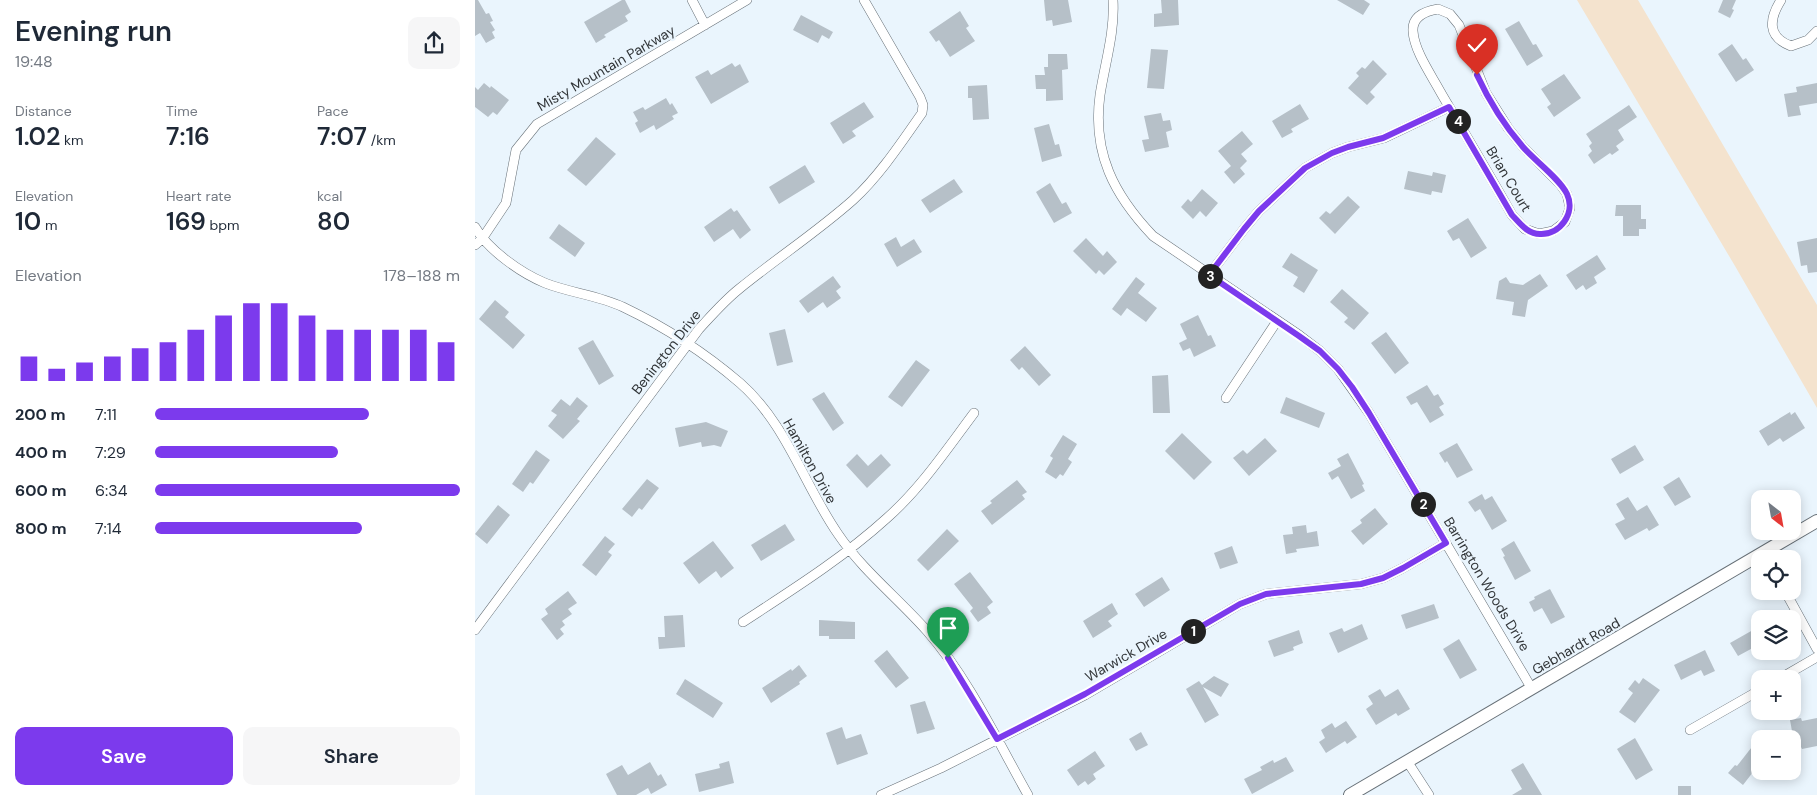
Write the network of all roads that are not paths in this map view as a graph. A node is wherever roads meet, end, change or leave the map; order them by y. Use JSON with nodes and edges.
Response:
{"nodes":[{"id":1,"x":692,"y":0,"type":"edge"},
{"id":2,"x":747,"y":0,"type":"edge"},
{"id":3,"x":864,"y":0,"type":"edge"},
{"id":4,"x":1113,"y":0,"type":"edge"},
{"id":5,"x":1781,"y":0,"type":"edge"},
{"id":6,"x":705,"y":25,"type":"junction"},
{"id":7,"x":1817,"y":31,"type":"edge"},
{"id":8,"x":1449,"y":107,"type":"junction"},
{"id":9,"x":475,"y":227,"type":"edge"},
{"id":10,"x":478,"y":242,"type":"edge"},
{"id":11,"x":1209,"y":275,"type":"junction"},
{"id":12,"x":1277,"y":321,"type":"junction"},
{"id":13,"x":687,"y":344,"type":"junction"},
{"id":14,"x":1226,"y":398,"type":"dead end"},
{"id":15,"x":974,"y":413,"type":"dead end"},
{"id":16,"x":1817,"y":521,"type":"edge"},
{"id":17,"x":1446,"y":543,"type":"junction"},
{"id":18,"x":849,"y":550,"type":"junction"},
{"id":19,"x":1774,"y":550,"type":"edge"},
{"id":20,"x":1751,"y":564,"type":"edge"},
{"id":21,"x":1790,"y":600,"type":"edge"},
{"id":22,"x":743,"y":622,"type":"dead end"},
{"id":23,"x":475,"y":630,"type":"edge"},
{"id":24,"x":1817,"y":648,"type":"edge"},
{"id":25,"x":1817,"y":657,"type":"edge"},
{"id":26,"x":1795,"y":670,"type":"edge"},
{"id":27,"x":1532,"y":688,"type":"junction"},
{"id":28,"x":1751,"y":695,"type":"edge"},
{"id":29,"x":1690,"y":730,"type":"dead end"},
{"id":30,"x":997,"y":739,"type":"junction"},
{"id":31,"x":1407,"y":762,"type":"junction"},
{"id":32,"x":881,"y":795,"type":"edge"},
{"id":33,"x":1028,"y":795,"type":"edge"},
{"id":34,"x":1350,"y":795,"type":"edge"},
{"id":35,"x":1429,"y":795,"type":"edge"}],
"edges":[{"from":1,"to":6,"type":"street"},
{"from":2,"to":6,"type":"street","name":"Misty Mountain Parkway"},
{"from":3,"to":13,"type":"street","name":"Benington Drive"},
{"from":4,"to":11,"type":"street","name":"Barrington Woods Drive"},
{"from":5,"to":7,"type":"street"},
{"from":6,"to":10,"type":"street","name":"Misty Mountain Parkway"},
{"from":8,"to":8,"type":"street","name":"Brian Court"},
{"from":8,"to":11,"type":"street"},
{"from":9,"to":10,"type":"street","name":"Hamilton Drive"},
{"from":10,"to":13,"type":"street","name":"Hamilton Drive"},
{"from":11,"to":12,"type":"street","name":"Barrington Woods Drive"},
{"from":12,"to":14,"type":"street"},
{"from":12,"to":17,"type":"street","name":"Barrington Woods Drive"},
{"from":13,"to":18,"type":"street","name":"Hamilton Drive"},
{"from":13,"to":23,"type":"street","name":"Benington Drive"},
{"from":15,"to":18,"type":"street"},
{"from":16,"to":19,"type":"street","name":"Gebhardt Road"},
{"from":17,"to":27,"type":"street","name":"Barrington Woods Drive"},
{"from":17,"to":30,"type":"street","name":"Warwick Drive"},
{"from":18,"to":22,"type":"street"},
{"from":18,"to":30,"type":"street","name":"Hamilton Drive"},
{"from":20,"to":27,"type":"street","name":"Gebhardt Road"},
{"from":21,"to":24,"type":"street"},
{"from":25,"to":26,"type":"street"},
{"from":27,"to":31,"type":"street","name":"Gebhardt Road"},
{"from":28,"to":29,"type":"street"},
{"from":30,"to":32,"type":"street","name":"Warwick Drive"},
{"from":30,"to":33,"type":"street","name":"Hamilton Drive"},
{"from":31,"to":34,"type":"street","name":"Gebhardt Road"},
{"from":31,"to":35,"type":"street"}]}
